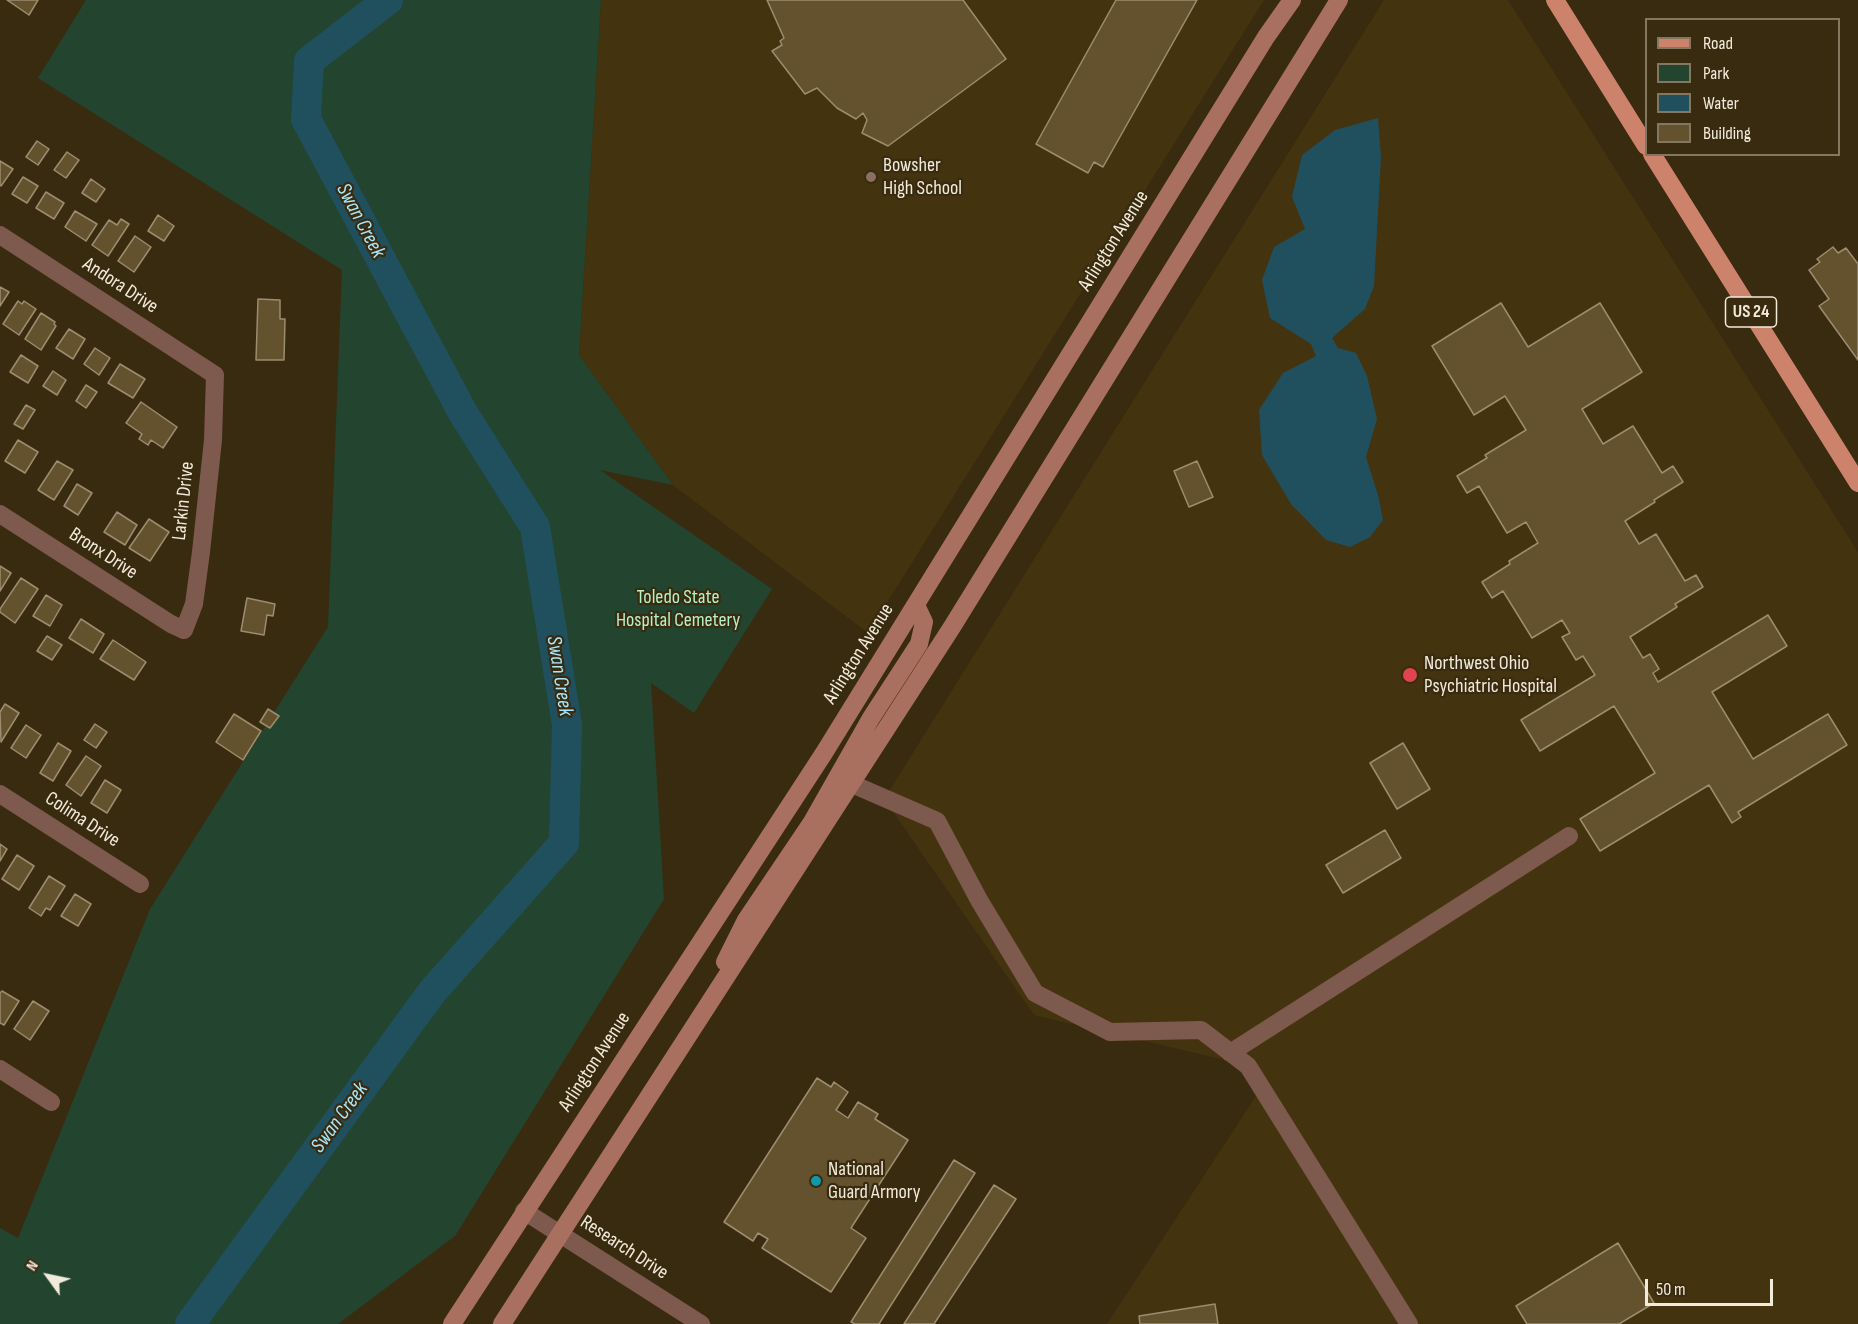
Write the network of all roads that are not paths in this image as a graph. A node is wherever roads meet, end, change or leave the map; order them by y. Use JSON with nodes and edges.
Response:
{"nodes":[{"id":1,"x":1292,"y":0,"type":"edge"},
{"id":2,"x":1339,"y":0,"type":"edge"},
{"id":3,"x":1555,"y":0,"type":"edge"},
{"id":4,"x":1645,"y":143,"type":"edge"},
{"id":5,"x":1653,"y":156,"type":"edge"},
{"id":6,"x":0,"y":235,"type":"edge"},
{"id":7,"x":215,"y":375,"type":"joint"},
{"id":8,"x":1856,"y":470,"type":"edge"},
{"id":9,"x":0,"y":514,"type":"edge"},
{"id":10,"x":916,"y":605,"type":"junction"},
{"id":11,"x":184,"y":630,"type":"joint"},
{"id":12,"x":852,"y":784,"type":"junction"},
{"id":13,"x":0,"y":794,"type":"edge"},
{"id":14,"x":1569,"y":836,"type":"dead end"},
{"id":15,"x":140,"y":884,"type":"dead end"},
{"id":16,"x":690,"y":1034,"type":"junction"},
{"id":17,"x":1230,"y":1053,"type":"junction"},
{"id":18,"x":0,"y":1069,"type":"edge"},
{"id":19,"x":51,"y":1102,"type":"dead end"},
{"id":20,"x":524,"y":1211,"type":"junction"},
{"id":21,"x":560,"y":1234,"type":"junction"},
{"id":22,"x":452,"y":1324,"type":"edge"},
{"id":23,"x":501,"y":1324,"type":"edge"},
{"id":24,"x":700,"y":1324,"type":"edge"},
{"id":25,"x":1409,"y":1324,"type":"edge"}],
"edges":[{"from":1,"to":10,"type":"street","name":"Arlington Avenue"},
{"from":2,"to":12,"type":"street"},
{"from":3,"to":4,"type":"main road"},
{"from":5,"to":8,"type":"main road","number":"US 24"},
{"from":6,"to":7,"type":"street","name":"Andora Drive"},
{"from":7,"to":11,"type":"street","name":"Larkin Drive"},
{"from":9,"to":11,"type":"street","name":"Bronx Drive"},
{"from":10,"to":16,"type":"street"},
{"from":10,"to":20,"type":"street","name":"Arlington Avenue"},
{"from":12,"to":16,"type":"street"},
{"from":12,"to":17,"type":"street"},
{"from":13,"to":15,"type":"street","name":"Colima Drive"},
{"from":14,"to":17,"type":"street"},
{"from":16,"to":21,"type":"street"},
{"from":17,"to":25,"type":"street"},
{"from":18,"to":19,"type":"street"},
{"from":20,"to":21,"type":"street","name":"Research Drive"},
{"from":20,"to":22,"type":"street","name":"Arlington Avenue"},
{"from":21,"to":23,"type":"street"},
{"from":21,"to":24,"type":"street","name":"Research Drive"}]}
